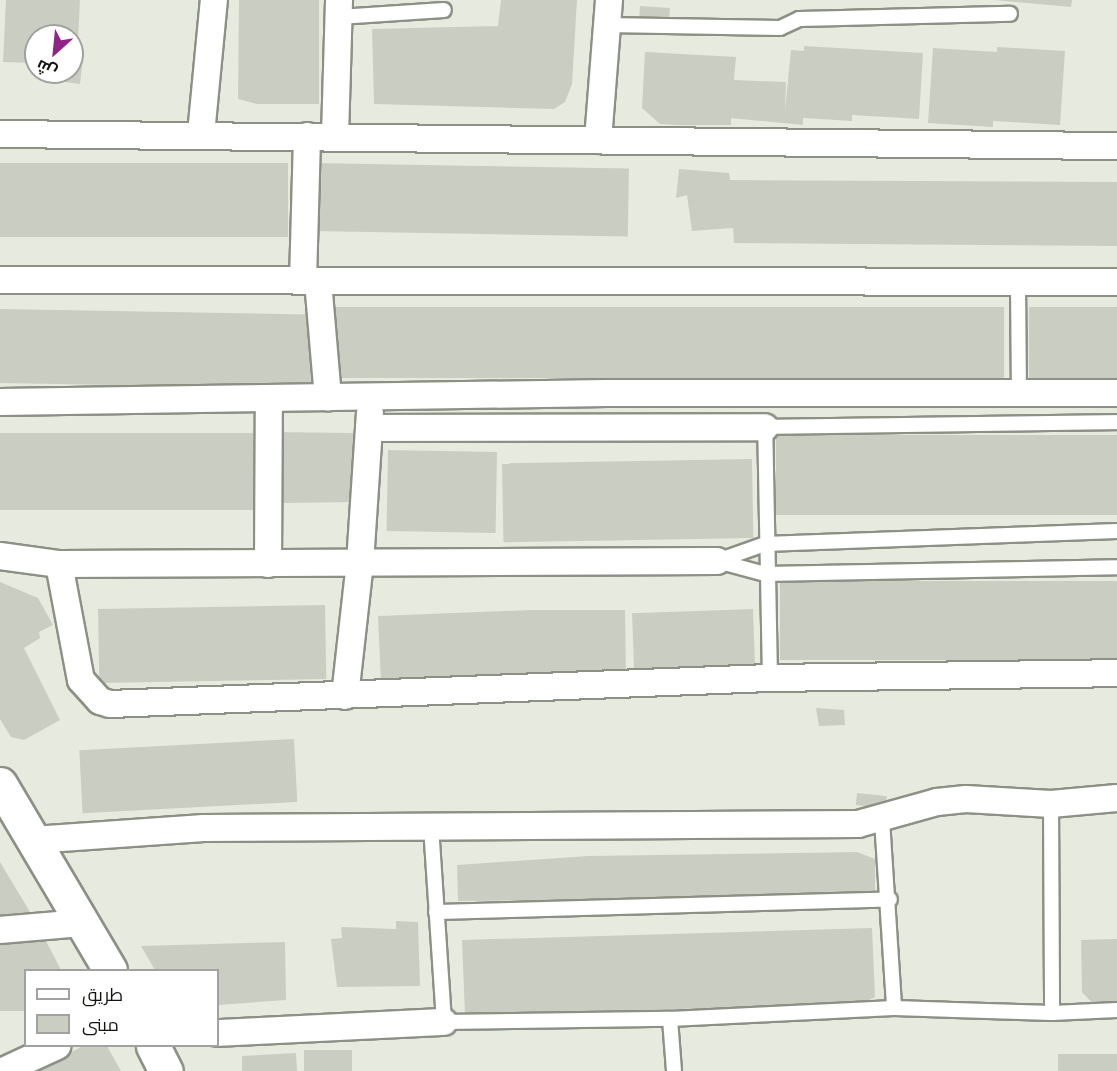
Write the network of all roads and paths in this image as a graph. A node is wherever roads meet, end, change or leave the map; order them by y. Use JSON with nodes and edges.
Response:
{"nodes":[{"id":1,"x":214,"y":0,"type":"edge"},
{"id":2,"x":339,"y":9,"type":"edge"},
{"id":3,"x":444,"y":10,"type":"dead end"},
{"id":4,"x":608,"y":12,"type":"edge"},
{"id":5,"x":1010,"y":15,"type":"dead end"},
{"id":6,"x":0,"y":134,"type":"edge"},
{"id":7,"x":201,"y":134,"type":"junction"},
{"id":8,"x":307,"y":135,"type":"junction"},
{"id":9,"x":334,"y":136,"type":"junction"},
{"id":10,"x":598,"y":140,"type":"junction"},
{"id":11,"x":1117,"y":146,"type":"edge"},
{"id":12,"x":0,"y":280,"type":"edge"},
{"id":13,"x":310,"y":281,"type":"junction"},
{"id":14,"x":1018,"y":282,"type":"junction"},
{"id":15,"x":1117,"y":282,"type":"edge"},
{"id":16,"x":1117,"y":393,"type":"edge"},
{"id":17,"x":1019,"y":394,"type":"junction"},
{"id":18,"x":371,"y":396,"type":"junction"},
{"id":19,"x":328,"y":398,"type":"junction"},
{"id":20,"x":270,"y":399,"type":"junction"},
{"id":21,"x":0,"y":402,"type":"edge"},
{"id":22,"x":1117,"y":422,"type":"edge"},
{"id":23,"x":765,"y":426,"type":"junction"},
{"id":24,"x":369,"y":428,"type":"junction"},
{"id":25,"x":1117,"y":531,"type":"edge"},
{"id":26,"x":765,"y":544,"type":"junction"},
{"id":27,"x":0,"y":556,"type":"edge"},
{"id":28,"x":717,"y":561,"type":"junction"},
{"id":29,"x":360,"y":563,"type":"junction"},
{"id":30,"x":59,"y":564,"type":"junction"},
{"id":31,"x":268,"y":564,"type":"junction"},
{"id":32,"x":1117,"y":567,"type":"edge"},
{"id":33,"x":765,"y":574,"type":"junction"},
{"id":34,"x":1117,"y":673,"type":"edge"},
{"id":35,"x":770,"y":678,"type":"junction"},
{"id":36,"x":345,"y":696,"type":"junction"},
{"id":37,"x":0,"y":784,"type":"edge"},
{"id":38,"x":1117,"y":798,"type":"edge"},
{"id":39,"x":1051,"y":804,"type":"junction"},
{"id":40,"x":882,"y":820,"type":"junction"},
{"id":41,"x":431,"y":826,"type":"junction"},
{"id":42,"x":33,"y":840,"type":"junction"},
{"id":43,"x":890,"y":899,"type":"junction"},
{"id":44,"x":436,"y":912,"type":"junction"},
{"id":45,"x":81,"y":923,"type":"junction"},
{"id":46,"x":0,"y":930,"type":"edge"},
{"id":47,"x":109,"y":969,"type":"edge"},
{"id":48,"x":894,"y":1008,"type":"junction"},
{"id":49,"x":1117,"y":1010,"type":"edge"},
{"id":50,"x":1052,"y":1013,"type":"junction"},
{"id":51,"x":670,"y":1018,"type":"junction"},
{"id":52,"x":444,"y":1022,"type":"junction"},
{"id":53,"x":219,"y":1033,"type":"edge"},
{"id":54,"x":55,"y":1047,"type":"edge"},
{"id":55,"x":154,"y":1047,"type":"edge"},
{"id":56,"x":3,"y":1071,"type":"edge"},
{"id":57,"x":166,"y":1071,"type":"edge"},
{"id":58,"x":674,"y":1071,"type":"edge"}],
"edges":[{"from":1,"to":7,"type":"street"},
{"from":2,"to":3,"type":"lane"},
{"from":2,"to":9,"type":"street"},
{"from":4,"to":5,"type":"lane"},
{"from":4,"to":10,"type":"street"},
{"from":6,"to":7,"type":"street"},
{"from":7,"to":8,"type":"street"},
{"from":8,"to":9,"type":"street"},
{"from":8,"to":13,"type":"street"},
{"from":9,"to":10,"type":"street"},
{"from":10,"to":11,"type":"street"},
{"from":12,"to":13,"type":"street"},
{"from":13,"to":14,"type":"street"},
{"from":13,"to":19,"type":"street"},
{"from":14,"to":15,"type":"street"},
{"from":14,"to":17,"type":"lane"},
{"from":16,"to":17,"type":"street"},
{"from":17,"to":18,"type":"street"},
{"from":18,"to":19,"type":"street"},
{"from":18,"to":24,"type":"street"},
{"from":19,"to":20,"type":"street"},
{"from":20,"to":21,"type":"street"},
{"from":20,"to":31,"type":"street"},
{"from":22,"to":23,"type":"lane"},
{"from":23,"to":24,"type":"street"},
{"from":23,"to":26,"type":"lane"},
{"from":24,"to":29,"type":"street"},
{"from":25,"to":26,"type":"lane"},
{"from":26,"to":28,"type":"lane"},
{"from":26,"to":33,"type":"lane"},
{"from":27,"to":30,"type":"street"},
{"from":28,"to":29,"type":"street"},
{"from":28,"to":33,"type":"lane"},
{"from":29,"to":31,"type":"street"},
{"from":29,"to":36,"type":"street"},
{"from":30,"to":31,"type":"street"},
{"from":30,"to":36,"type":"street"},
{"from":32,"to":33,"type":"lane"},
{"from":33,"to":35,"type":"lane"},
{"from":34,"to":35,"type":"street"},
{"from":35,"to":36,"type":"street"},
{"from":37,"to":42,"type":"street"},
{"from":38,"to":39,"type":"street"},
{"from":39,"to":40,"type":"street"},
{"from":39,"to":50,"type":"lane"},
{"from":40,"to":41,"type":"street"},
{"from":40,"to":43,"type":"lane"},
{"from":41,"to":42,"type":"street"},
{"from":41,"to":44,"type":"lane"},
{"from":42,"to":45,"type":"street"},
{"from":43,"to":44,"type":"lane"},
{"from":43,"to":48,"type":"lane"},
{"from":44,"to":52,"type":"lane"},
{"from":45,"to":46,"type":"street"},
{"from":45,"to":47,"type":"street"},
{"from":48,"to":50,"type":"lane"},
{"from":48,"to":51,"type":"lane"},
{"from":49,"to":50,"type":"lane"},
{"from":51,"to":52,"type":"lane"},
{"from":51,"to":58,"type":"lane"},
{"from":52,"to":53,"type":"street"},
{"from":54,"to":56,"type":"street"},
{"from":55,"to":57,"type":"street"}]}
